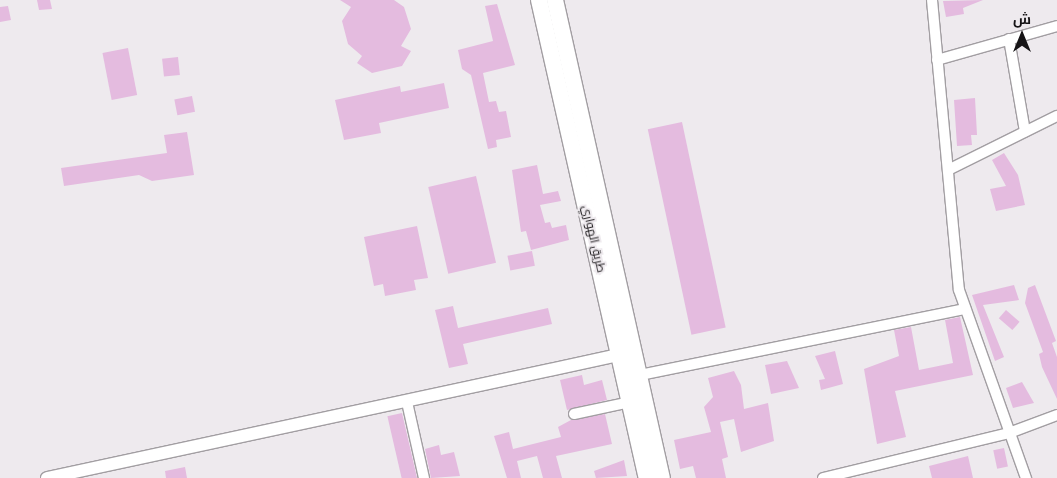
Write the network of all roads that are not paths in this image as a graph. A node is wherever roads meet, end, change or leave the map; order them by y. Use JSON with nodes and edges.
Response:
{"nodes":[{"id":1,"x":538,"y":0,"type":"edge"},
{"id":2,"x":555,"y":0,"type":"edge"},
{"id":3,"x":932,"y":0,"type":"edge"},
{"id":4,"x":1057,"y":26,"type":"edge"},
{"id":5,"x":1009,"y":39,"type":"junction"},
{"id":6,"x":937,"y":60,"type":"junction"},
{"id":7,"x":1057,"y":116,"type":"edge"},
{"id":8,"x":1025,"y":132,"type":"junction"},
{"id":9,"x":948,"y":170,"type":"junction"},
{"id":10,"x":964,"y":309,"type":"junction"},
{"id":11,"x":619,"y":355,"type":"junction"},
{"id":12,"x":640,"y":375,"type":"junction"},
{"id":13,"x":407,"y":402,"type":"junction"},
{"id":14,"x":630,"y":402,"type":"junction"},
{"id":15,"x":574,"y":414,"type":"dead end"},
{"id":16,"x":1057,"y":415,"type":"edge"},
{"id":17,"x":1009,"y":433,"type":"junction"},
{"id":18,"x":47,"y":478,"type":"edge"},
{"id":19,"x":424,"y":478,"type":"edge"},
{"id":20,"x":646,"y":478,"type":"edge"},
{"id":21,"x":662,"y":478,"type":"edge"},
{"id":22,"x":823,"y":478,"type":"edge"},
{"id":23,"x":1026,"y":478,"type":"edge"}],
"edges":[{"from":1,"to":11,"type":"highway","name":"طريق الهواري"},
{"from":2,"to":12,"type":"highway","name":"طريق الهواري"},
{"from":3,"to":6,"type":"street"},
{"from":4,"to":5,"type":"street"},
{"from":5,"to":6,"type":"street"},
{"from":5,"to":8,"type":"street"},
{"from":6,"to":9,"type":"street"},
{"from":7,"to":8,"type":"street"},
{"from":8,"to":9,"type":"street"},
{"from":9,"to":10,"type":"street"},
{"from":10,"to":12,"type":"street"},
{"from":10,"to":17,"type":"street"},
{"from":11,"to":13,"type":"street"},
{"from":11,"to":14,"type":"highway","name":"طريق الهواري"},
{"from":12,"to":21,"type":"highway","name":"طريق الهواري"},
{"from":13,"to":18,"type":"street"},
{"from":13,"to":19,"type":"street"},
{"from":14,"to":15,"type":"street"},
{"from":14,"to":20,"type":"highway","name":"طريق الهواري"},
{"from":16,"to":17,"type":"street"},
{"from":17,"to":22,"type":"street"},
{"from":17,"to":23,"type":"street"}]}
